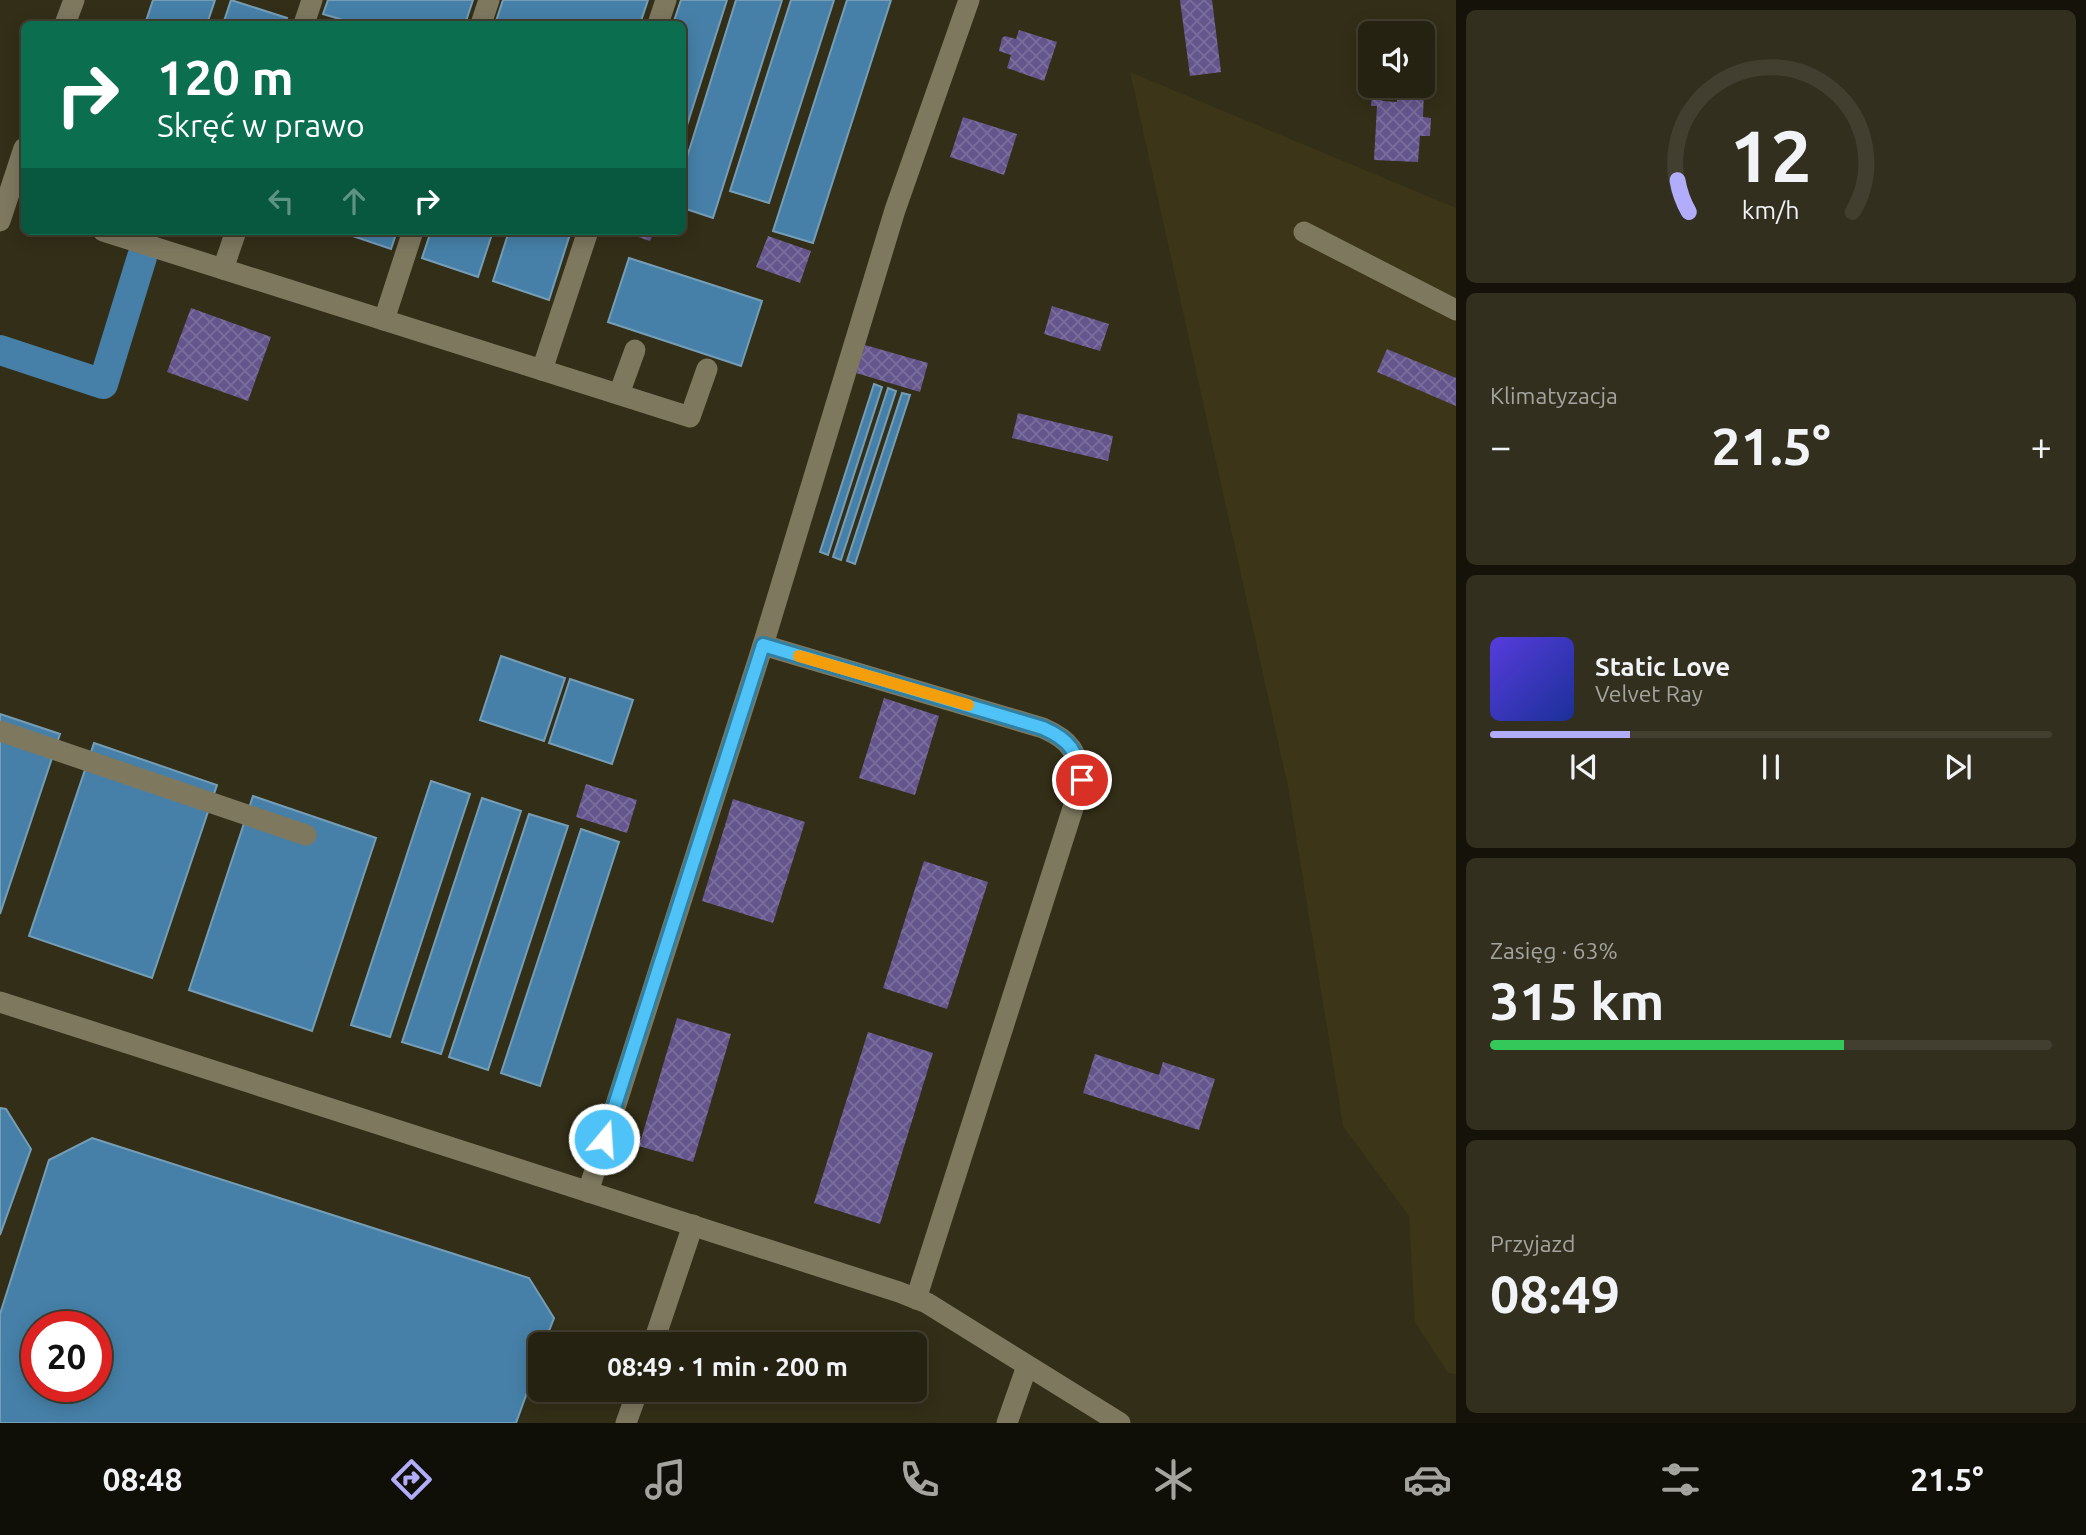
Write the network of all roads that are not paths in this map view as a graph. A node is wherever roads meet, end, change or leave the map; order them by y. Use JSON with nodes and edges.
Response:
{"nodes":[{"id":1,"x":74,"y":0,"type":"edge"},
{"id":2,"x":312,"y":0,"type":"edge"},
{"id":3,"x":489,"y":0,"type":"edge"},
{"id":4,"x":666,"y":0,"type":"edge"},
{"id":5,"x":969,"y":0,"type":"edge"},
{"id":6,"x":66,"y":21,"type":"edge"},
{"id":7,"x":305,"y":21,"type":"edge"},
{"id":8,"x":482,"y":21,"type":"edge"},
{"id":9,"x":659,"y":21,"type":"edge"},
{"id":10,"x":21,"y":159,"type":"edge"},
{"id":11,"x":8,"y":207,"type":"edge"},
{"id":12,"x":1304,"y":232,"type":"dead end"},
{"id":13,"x":116,"y":235,"type":"edge"},
{"id":14,"x":235,"y":235,"type":"edge"},
{"id":15,"x":412,"y":235,"type":"edge"},
{"id":16,"x":587,"y":235,"type":"edge"},
{"id":17,"x":223,"y":269,"type":"junction"},
{"id":18,"x":1456,"y":310,"type":"edge"},
{"id":19,"x":384,"y":320,"type":"junction"},
{"id":20,"x":635,"y":350,"type":"dead end"},
{"id":21,"x":707,"y":369,"type":"dead end"},
{"id":22,"x":541,"y":370,"type":"junction"},
{"id":23,"x":619,"y":394,"type":"junction"},
{"id":24,"x":763,"y":645,"type":"junction"},
{"id":25,"x":0,"y":731,"type":"edge"},
{"id":26,"x":306,"y":835,"type":"dead end"},
{"id":27,"x":0,"y":1002,"type":"edge"},
{"id":28,"x":588,"y":1192,"type":"junction"},
{"id":29,"x":693,"y":1225,"type":"junction"},
{"id":30,"x":916,"y":1299,"type":"junction"},
{"id":31,"x":657,"y":1332,"type":"edge"},
{"id":32,"x":1027,"y":1366,"type":"junction"},
{"id":33,"x":634,"y":1402,"type":"edge"},
{"id":34,"x":626,"y":1423,"type":"edge"},
{"id":35,"x":1007,"y":1423,"type":"edge"},
{"id":36,"x":1120,"y":1423,"type":"edge"}],
"edges":[{"from":1,"to":6,"type":"lane"},
{"from":2,"to":7,"type":"lane"},
{"from":3,"to":8,"type":"lane"},
{"from":4,"to":9,"type":"lane"},
{"from":5,"to":24,"type":"lane"},
{"from":10,"to":11,"type":"lane"},
{"from":12,"to":18,"type":"lane"},
{"from":13,"to":17,"type":"lane"},
{"from":14,"to":17,"type":"lane"},
{"from":15,"to":19,"type":"lane"},
{"from":16,"to":22,"type":"lane"},
{"from":17,"to":19,"type":"lane"},
{"from":19,"to":22,"type":"lane"},
{"from":20,"to":23,"type":"lane"},
{"from":21,"to":23,"type":"lane"},
{"from":22,"to":23,"type":"lane"},
{"from":24,"to":28,"type":"lane"},
{"from":24,"to":30,"type":"lane"},
{"from":25,"to":26,"type":"lane"},
{"from":27,"to":28,"type":"lane"},
{"from":28,"to":29,"type":"lane"},
{"from":29,"to":30,"type":"lane"},
{"from":29,"to":31,"type":"lane"},
{"from":30,"to":32,"type":"lane"},
{"from":32,"to":35,"type":"lane"},
{"from":32,"to":36,"type":"lane"},
{"from":33,"to":34,"type":"lane"}]}
